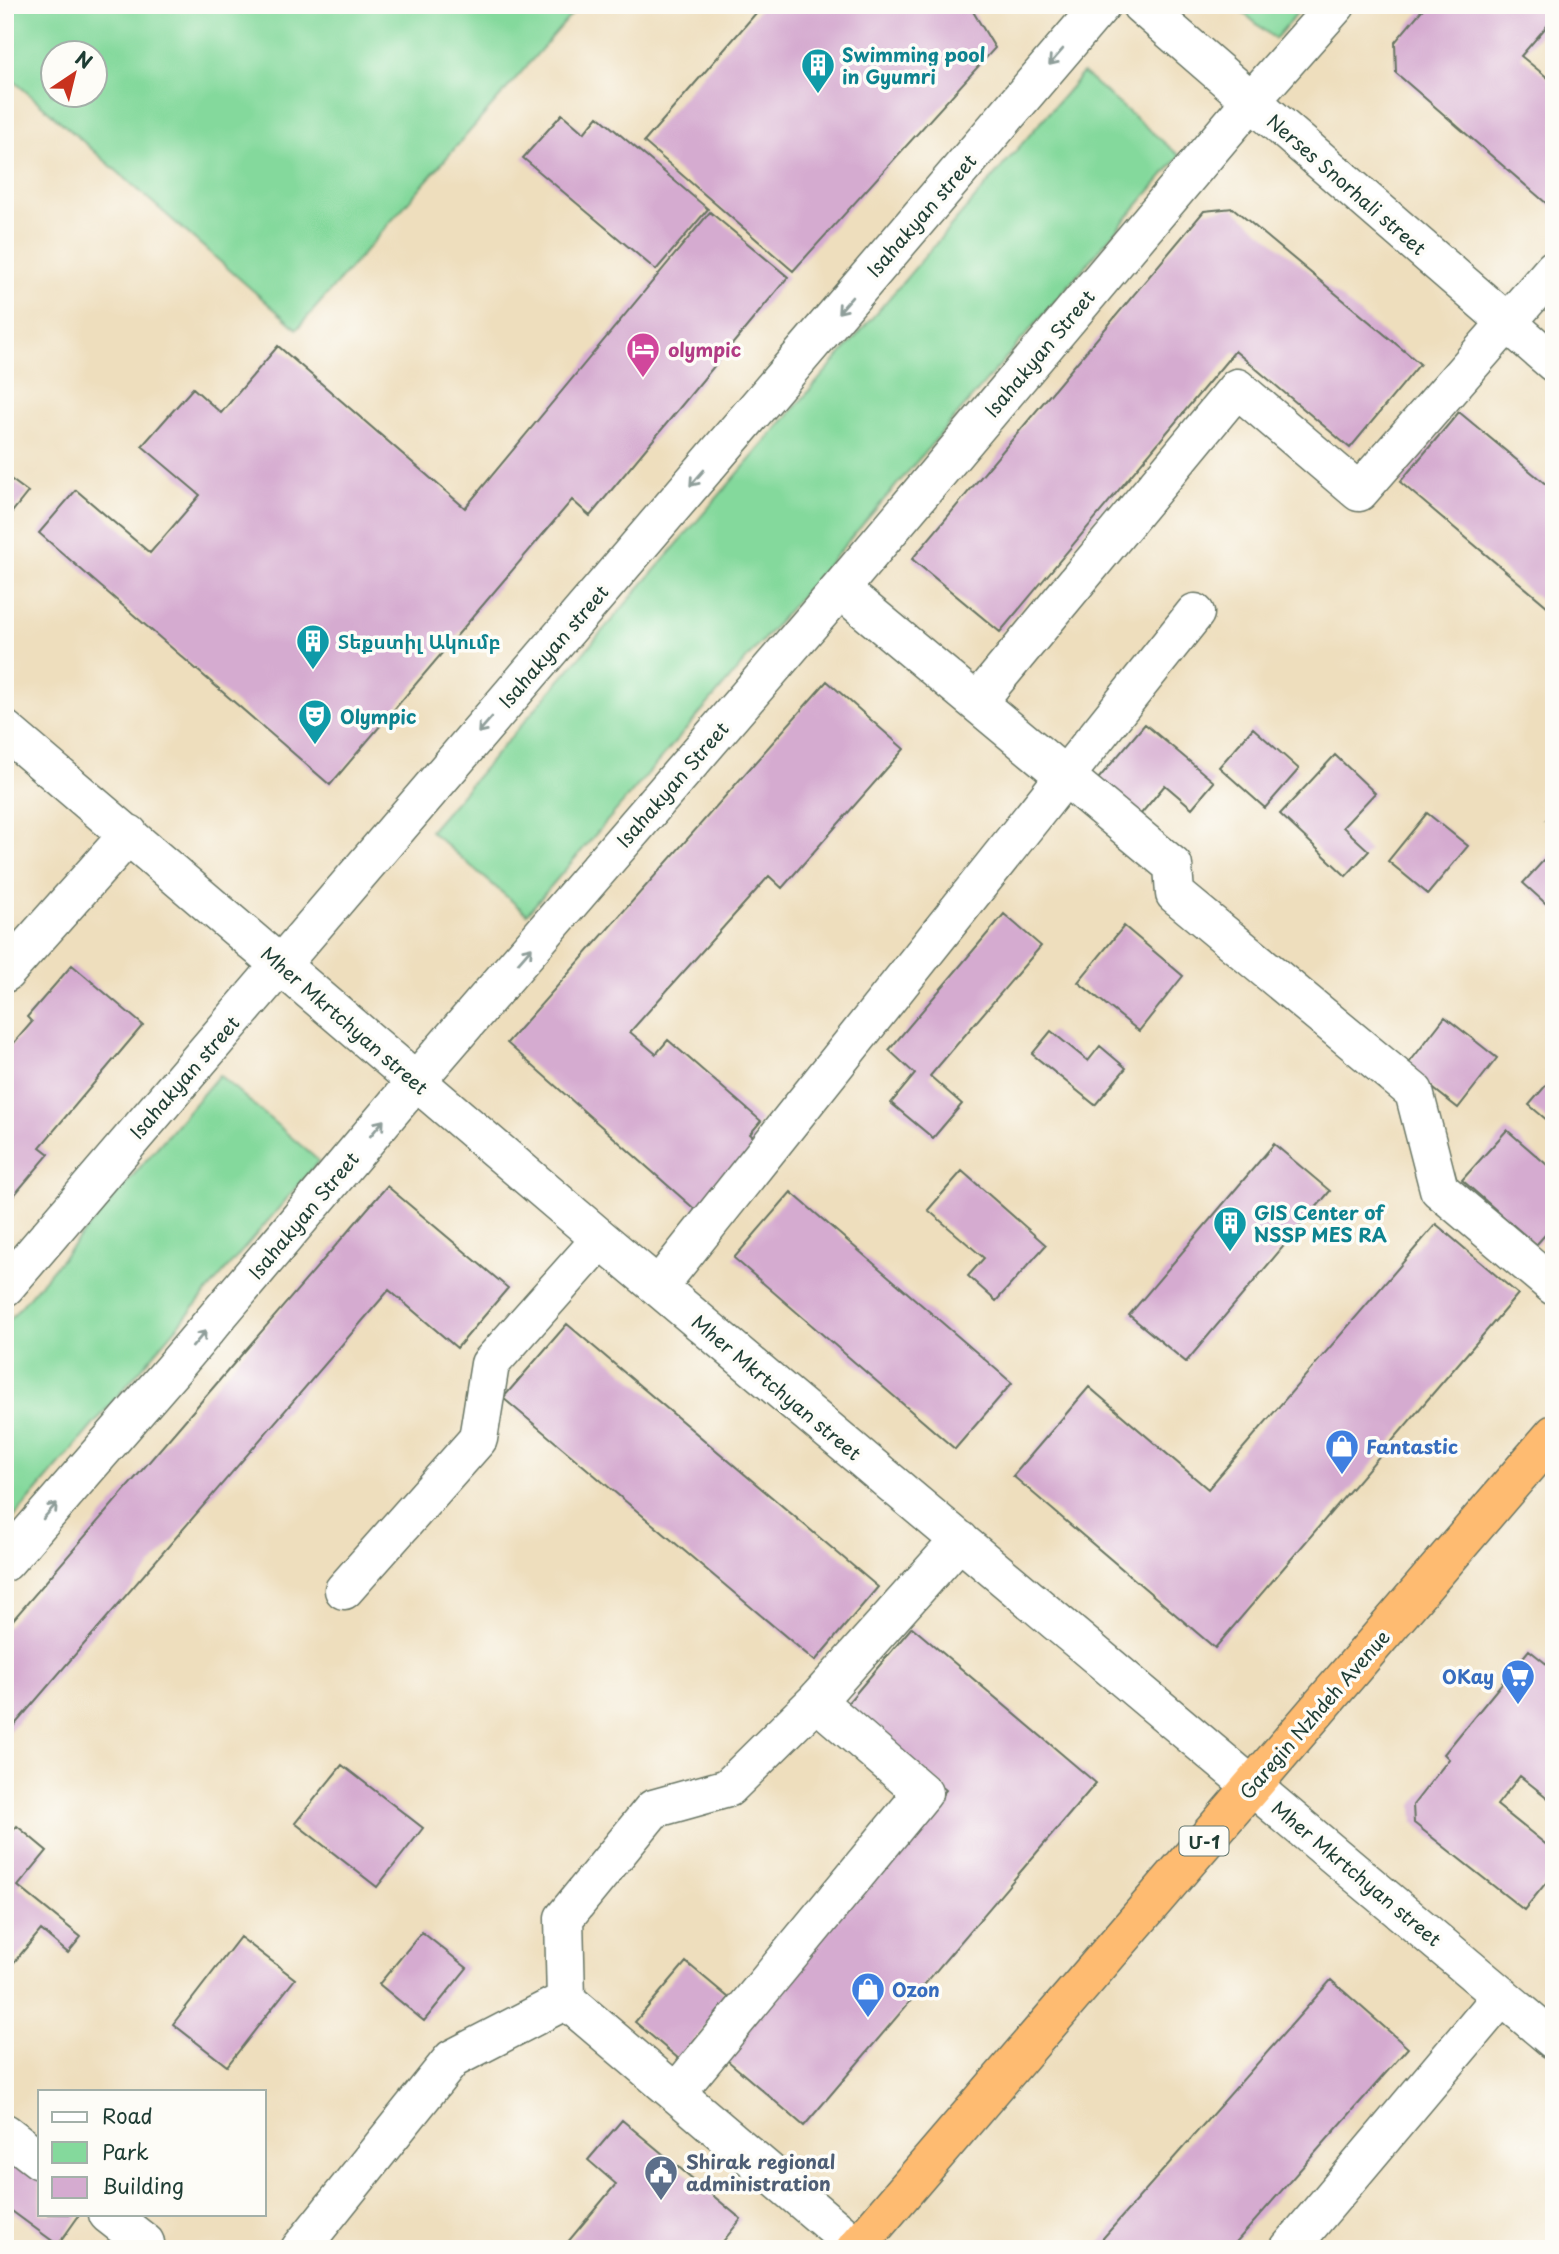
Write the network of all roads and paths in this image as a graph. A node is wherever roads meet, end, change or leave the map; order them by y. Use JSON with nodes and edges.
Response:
{"nodes":[{"id":1,"x":1101,"y":5,"type":"edge"},
{"id":2,"x":1140,"y":5,"type":"edge"},
{"id":3,"x":1336,"y":5,"type":"edge"},
{"id":4,"x":1251,"y":101,"type":"junction"},
{"id":5,"x":1554,"y":269,"type":"edge"},
{"id":6,"x":1507,"y":324,"type":"junction"},
{"id":7,"x":1554,"y":363,"type":"edge"},
{"id":8,"x":840,"y":589,"type":"junction"},
{"id":9,"x":1195,"y":613,"type":"dead end"},
{"id":10,"x":978,"y":701,"type":"junction"},
{"id":11,"x":5,"y":730,"type":"edge"},
{"id":12,"x":1065,"y":776,"type":"junction"},
{"id":13,"x":129,"y":834,"type":"junction"},
{"id":14,"x":281,"y":964,"type":"junction"},
{"id":15,"x":5,"y":974,"type":"edge"},
{"id":16,"x":416,"y":1082,"type":"junction"},
{"id":17,"x":601,"y":1239,"type":"junction"},
{"id":18,"x":1554,"y":1286,"type":"edge"},
{"id":19,"x":5,"y":1287,"type":"edge"},
{"id":20,"x":658,"y":1287,"type":"junction"},
{"id":21,"x":1554,"y":1434,"type":"edge"},
{"id":22,"x":960,"y":1540,"type":"junction"},
{"id":23,"x":5,"y":1562,"type":"edge"},
{"id":24,"x":344,"y":1590,"type":"dead end"},
{"id":25,"x":816,"y":1702,"type":"junction"},
{"id":26,"x":1253,"y":1785,"type":"junction"},
{"id":27,"x":1502,"y":1996,"type":"junction"},
{"id":28,"x":566,"y":2000,"type":"junction"},
{"id":29,"x":1550,"y":2029,"type":"edge"},
{"id":30,"x":676,"y":2093,"type":"junction"},
{"id":31,"x":5,"y":2133,"type":"edge"},
{"id":32,"x":38,"y":2158,"type":"edge"},
{"id":33,"x":110,"y":2216,"type":"edge"},
{"id":34,"x":146,"y":2247,"type":"edge"},
{"id":35,"x":856,"y":2248,"type":"edge"},
{"id":36,"x":300,"y":2249,"type":"edge"},
{"id":37,"x":1289,"y":2249,"type":"edge"}],
"edges":[{"from":1,"to":14,"type":"street","name":"Isahakyan street","one_way":true},
{"from":2,"to":4,"type":"street","name":"Nerses Snorhali street"},
{"from":3,"to":4,"type":"street","name":"Isahakyan Street"},
{"from":4,"to":6,"type":"street","name":"Nerses Snorhali street"},
{"from":4,"to":8,"type":"street","name":"Isahakyan Street"},
{"from":5,"to":6,"type":"street"},
{"from":6,"to":7,"type":"street","name":"Nerses Snorhali street"},
{"from":6,"to":10,"type":"street"},
{"from":8,"to":10,"type":"street"},
{"from":16,"to":8,"type":"street","name":"Isahakyan Street","one_way":true},
{"from":9,"to":12,"type":"street"},
{"from":10,"to":12,"type":"street"},
{"from":11,"to":13,"type":"street","name":"Mher Mkrtchyan street"},
{"from":12,"to":18,"type":"street"},
{"from":12,"to":20,"type":"street"},
{"from":13,"to":14,"type":"street","name":"Mher Mkrtchyan street"},
{"from":13,"to":15,"type":"street"},
{"from":14,"to":16,"type":"street","name":"Mher Mkrtchyan street"},
{"from":14,"to":19,"type":"street","name":"Isahakyan street"},
{"from":16,"to":17,"type":"street","name":"Mher Mkrtchyan street"},
{"from":23,"to":16,"type":"street","name":"Isahakyan Street","one_way":true},
{"from":17,"to":20,"type":"street","name":"Mher Mkrtchyan street"},
{"from":17,"to":24,"type":"street"},
{"from":20,"to":22,"type":"street","name":"Mher Mkrtchyan street"},
{"from":21,"to":26,"type":"highway","name":"Garegin Nzhdeh Avenue","number":"Մ-1"},
{"from":22,"to":25,"type":"street"},
{"from":22,"to":26,"type":"street","name":"Mher Mkrtchyan street"},
{"from":25,"to":28,"type":"street"},
{"from":25,"to":30,"type":"street"},
{"from":26,"to":27,"type":"street","name":"Mher Mkrtchyan street"},
{"from":26,"to":35,"type":"highway","name":"Garegin Nzhdeh Avenue","number":"Մ-1"},
{"from":27,"to":29,"type":"street","name":"Mher Mkrtchyan street"},
{"from":27,"to":37,"type":"street"},
{"from":28,"to":30,"type":"street"},
{"from":28,"to":36,"type":"street"},
{"from":30,"to":35,"type":"street"},
{"from":31,"to":32,"type":"street"},
{"from":33,"to":34,"type":"street"}]}
